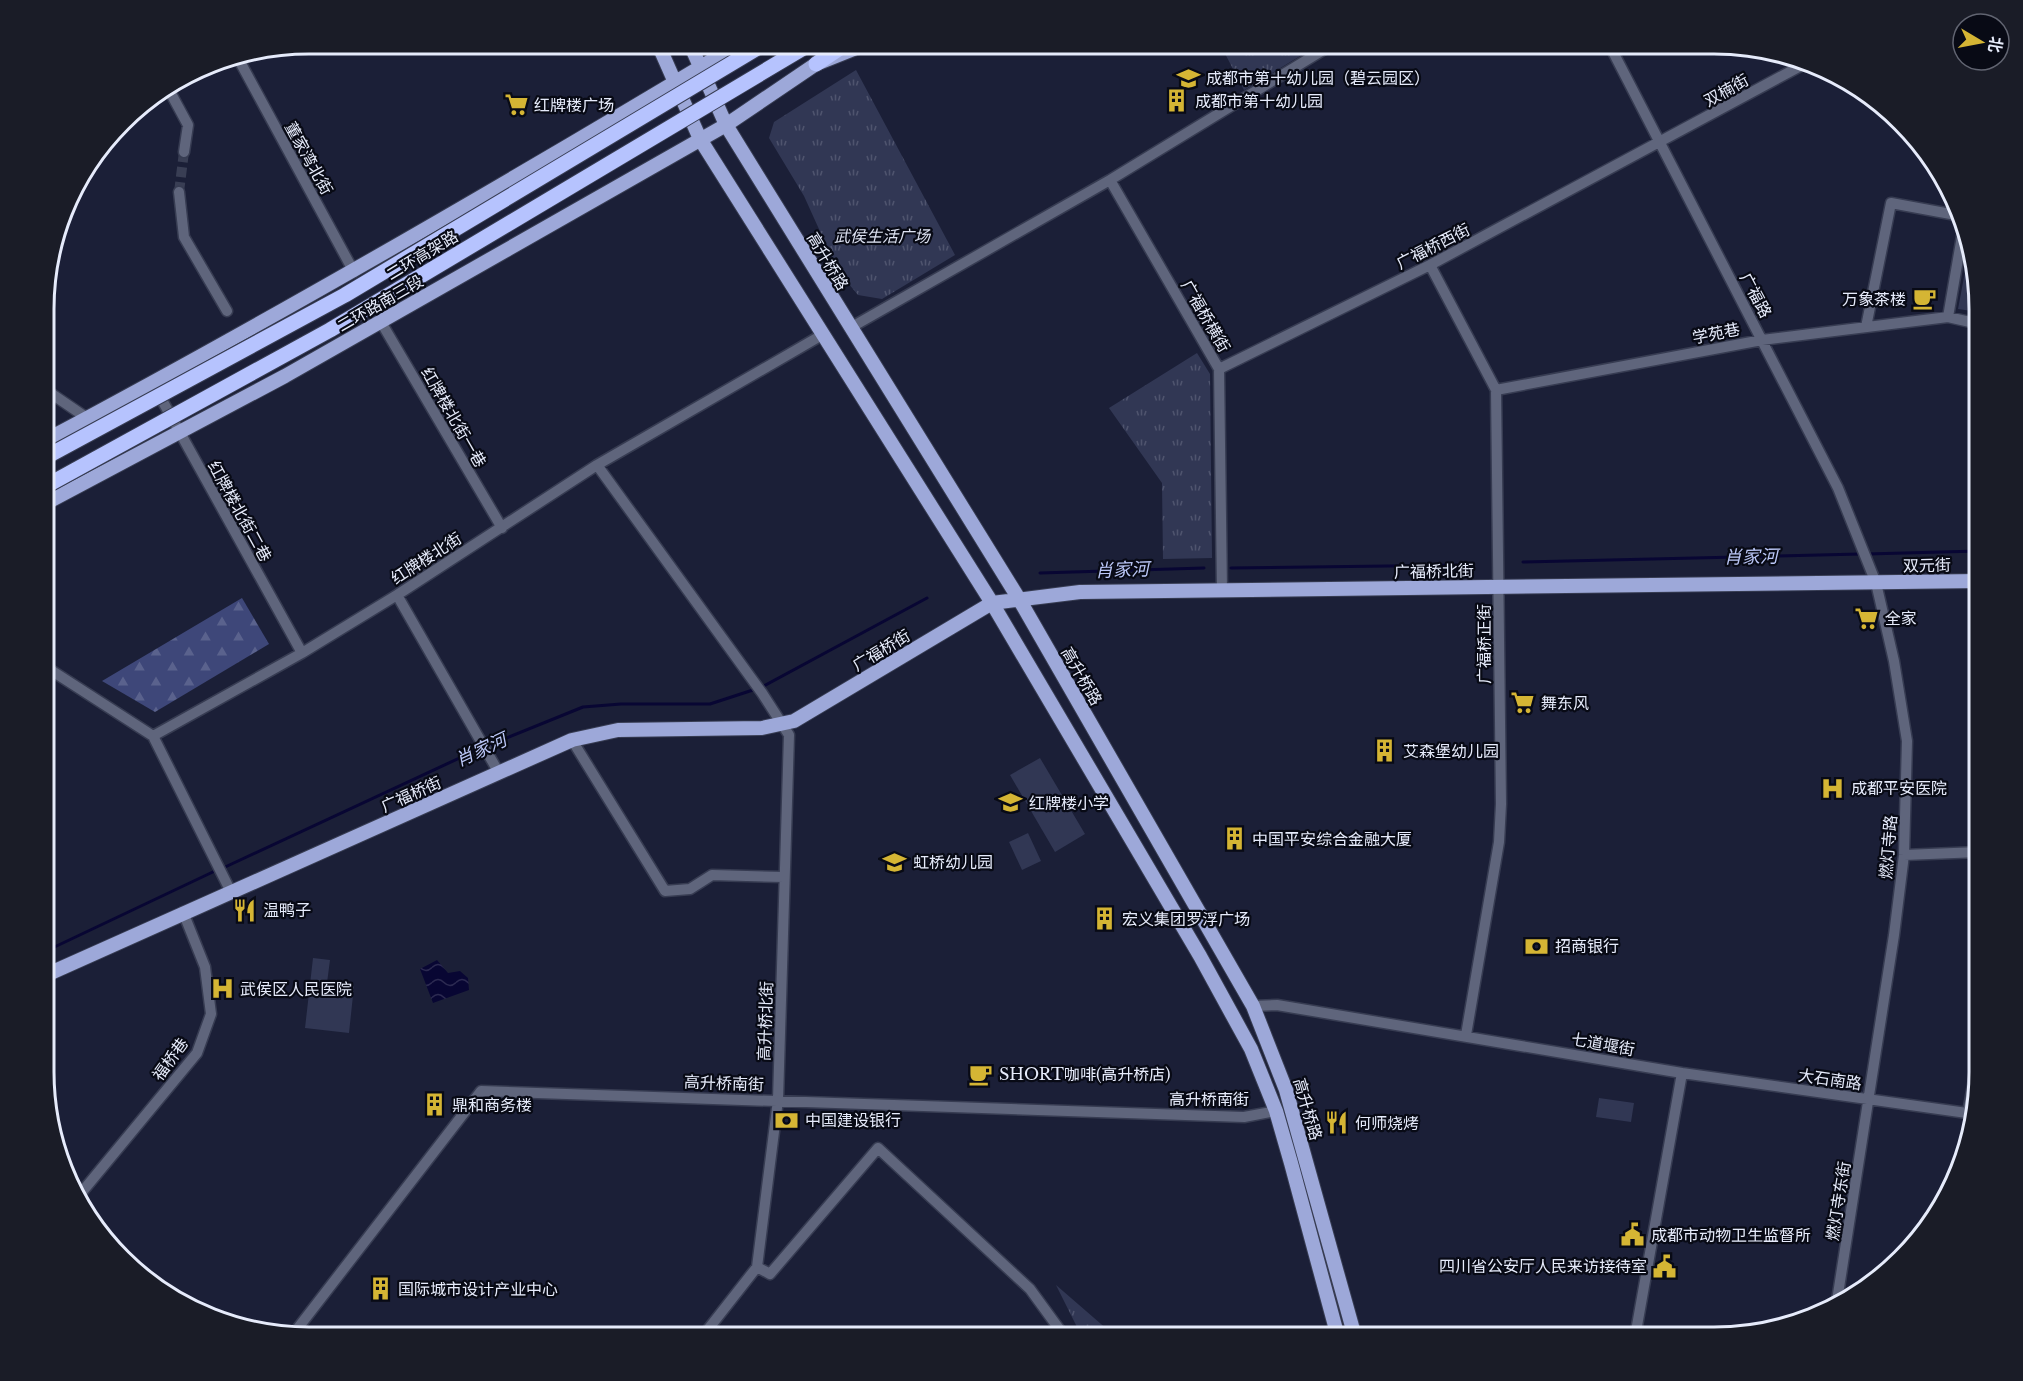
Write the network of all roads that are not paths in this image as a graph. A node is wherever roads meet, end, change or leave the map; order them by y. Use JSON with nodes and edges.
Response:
{"nodes":[{"id":1,"x":662,"y":54,"type":"edge"},
{"id":2,"x":694,"y":54,"type":"edge"},
{"id":3,"x":722,"y":54,"type":"edge"},
{"id":4,"x":747,"y":54,"type":"edge"},
{"id":5,"x":793,"y":54,"type":"edge"},
{"id":6,"x":831,"y":54,"type":"edge"},
{"id":7,"x":841,"y":54,"type":"edge"},
{"id":8,"x":1317,"y":54,"type":"edge"},
{"id":9,"x":1614,"y":54,"type":"edge"},
{"id":10,"x":240,"y":64,"type":"edge"},
{"id":11,"x":816,"y":64,"type":"junction"},
{"id":12,"x":700,"y":67,"type":"junction"},
{"id":13,"x":1797,"y":68,"type":"edge"},
{"id":14,"x":673,"y":83,"type":"junction"},
{"id":15,"x":171,"y":94,"type":"edge"},
{"id":16,"x":726,"y":125,"type":"junction"},
{"id":17,"x":700,"y":139,"type":"junction"},
{"id":18,"x":1659,"y":144,"type":"junction"},
{"id":19,"x":184,"y":152,"type":"tunnel mouth"},
{"id":20,"x":1110,"y":180,"type":"junction"},
{"id":21,"x":179,"y":192,"type":"tunnel mouth"},
{"id":22,"x":1951,"y":214,"type":"edge"},
{"id":23,"x":1960,"y":245,"type":"edge"},
{"id":24,"x":1430,"y":265,"type":"junction"},
{"id":25,"x":354,"y":272,"type":"junction"},
{"id":26,"x":227,"y":311,"type":"dead end"},
{"id":27,"x":1948,"y":317,"type":"junction"},
{"id":28,"x":381,"y":322,"type":"junction"},
{"id":29,"x":1969,"y":322,"type":"edge"},
{"id":30,"x":1866,"y":327,"type":"junction"},
{"id":31,"x":850,"y":328,"type":"junction"},
{"id":32,"x":822,"y":335,"type":"junction"},
{"id":33,"x":1762,"y":340,"type":"junction"},
{"id":34,"x":1219,"y":369,"type":"junction"},
{"id":35,"x":153,"y":383,"type":"junction"},
{"id":36,"x":1496,"y":390,"type":"junction"},
{"id":37,"x":54,"y":395,"type":"edge"},
{"id":38,"x":87,"y":418,"type":"junction"},
{"id":39,"x":178,"y":432,"type":"junction"},
{"id":40,"x":54,"y":436,"type":"edge"},
{"id":41,"x":54,"y":453,"type":"edge"},
{"id":42,"x":597,"y":465,"type":"junction"},
{"id":43,"x":54,"y":482,"type":"edge"},
{"id":44,"x":54,"y":499,"type":"edge"},
{"id":45,"x":502,"y":528,"type":"junction"},
{"id":46,"x":1868,"y":564,"type":"joint"},
{"id":47,"x":1969,"y":581,"type":"edge"},
{"id":48,"x":1876,"y":583,"type":"junction"},
{"id":49,"x":1499,"y":587,"type":"junction"},
{"id":50,"x":1222,"y":591,"type":"junction"},
{"id":51,"x":397,"y":595,"type":"junction"},
{"id":52,"x":1019,"y":599,"type":"junction"},
{"id":53,"x":992,"y":603,"type":"junction"},
{"id":54,"x":302,"y":653,"type":"junction"},
{"id":55,"x":54,"y":672,"type":"edge"},
{"id":56,"x":785,"y":725,"type":"junction"},
{"id":57,"x":153,"y":736,"type":"junction"},
{"id":58,"x":572,"y":741,"type":"junction"},
{"id":59,"x":499,"y":773,"type":"junction"},
{"id":60,"x":1969,"y":852,"type":"edge"},
{"id":61,"x":1904,"y":855,"type":"junction"},
{"id":62,"x":784,"y":877,"type":"junction"},
{"id":63,"x":231,"y":892,"type":"junction"},
{"id":64,"x":183,"y":912,"type":"junction"},
{"id":65,"x":54,"y":971,"type":"edge"},
{"id":66,"x":1253,"y":1006,"type":"junction"},
{"id":67,"x":1466,"y":1035,"type":"junction"},
{"id":68,"x":1682,"y":1073,"type":"junction"},
{"id":69,"x":778,"y":1100,"type":"junction"},
{"id":70,"x":1869,"y":1100,"type":"junction"},
{"id":71,"x":1276,"y":1111,"type":"junction"},
{"id":72,"x":1966,"y":1112,"type":"edge"},
{"id":73,"x":83,"y":1191,"type":"edge"},
{"id":74,"x":757,"y":1267,"type":"junction"},
{"id":75,"x":1838,"y":1295,"type":"edge"},
{"id":76,"x":299,"y":1326,"type":"edge"},
{"id":77,"x":710,"y":1327,"type":"edge"},
{"id":78,"x":1058,"y":1327,"type":"edge"},
{"id":79,"x":1335,"y":1327,"type":"edge"},
{"id":80,"x":1352,"y":1327,"type":"edge"},
{"id":81,"x":1637,"y":1327,"type":"edge"}],
"edges":[{"from":1,"to":14,"type":"main road","name":"高升桥路"},
{"from":2,"to":12,"type":"main road","name":"高升桥路"},
{"from":3,"to":12,"type":"main road"},
{"from":4,"to":41,"type":"highway","name":"二环高架路","bridge":true},
{"from":5,"to":43,"type":"highway","name":"二环高架路","bridge":true},
{"from":6,"to":11,"type":"highway"},
{"from":7,"to":11,"type":"main road","name":"二环路南三段"},
{"from":8,"to":20,"type":"street"},
{"from":9,"to":18,"type":"street","name":"广福路"},
{"from":10,"to":25,"type":"street","name":"董家湾北街"},
{"from":11,"to":16,"type":"main road","name":"二环路南三段"},
{"from":12,"to":14,"type":"main road"},
{"from":12,"to":16,"type":"main road","name":"高升桥路"},
{"from":13,"to":18,"type":"street","name":"双楠街"},
{"from":14,"to":17,"type":"main road","name":"高升桥路"},
{"from":14,"to":25,"type":"main road"},
{"from":15,"to":19,"type":"street"},
{"from":16,"to":17,"type":"main road","name":"二环路南三段"},
{"from":16,"to":31,"type":"main road","name":"高升桥路"},
{"from":17,"to":28,"type":"main road","name":"二环路南三段"},
{"from":17,"to":32,"type":"main road","name":"高升桥路"},
{"from":18,"to":24,"type":"street","name":"广福桥西街"},
{"from":18,"to":33,"type":"street","name":"广福路"},
{"from":20,"to":31,"type":"street"},
{"from":20,"to":34,"type":"street","name":"广福桥横街"},
{"from":21,"to":26,"type":"street"},
{"from":22,"to":30,"type":"street"},
{"from":23,"to":27,"type":"street"},
{"from":24,"to":34,"type":"street","name":"广福桥西街"},
{"from":24,"to":36,"type":"street","name":"广福桥正街"},
{"from":25,"to":35,"type":"main road"},
{"from":27,"to":29,"type":"street","name":"学苑巷"},
{"from":27,"to":30,"type":"street","name":"学苑巷"},
{"from":28,"to":39,"type":"main road","name":"二环路南三段"},
{"from":28,"to":45,"type":"street","name":"红牌楼北街一巷"},
{"from":30,"to":33,"type":"street","name":"学苑巷"},
{"from":31,"to":52,"type":"main road","name":"高升桥路"},
{"from":32,"to":42,"type":"street","name":"红牌楼北街"},
{"from":32,"to":53,"type":"main road","name":"高升桥路"},
{"from":33,"to":36,"type":"street","name":"学苑巷"},
{"from":33,"to":46,"type":"street","name":"广福路"},
{"from":34,"to":50,"type":"street","name":"广福桥横街"},
{"from":35,"to":38,"type":"main road"},
{"from":35,"to":39,"type":"street","name":"红牌楼北街二巷"},
{"from":36,"to":49,"type":"street","name":"广福桥正街"},
{"from":37,"to":38,"type":"street"},
{"from":38,"to":40,"type":"main road"},
{"from":39,"to":44,"type":"main road","name":"二环路南三段"},
{"from":39,"to":54,"type":"street","name":"红牌楼北街二巷"},
{"from":42,"to":45,"type":"street","name":"红牌楼北街"},
{"from":42,"to":56,"type":"street","name":"高升桥北街"},
{"from":45,"to":51,"type":"street","name":"红牌楼北街"},
{"from":46,"to":48,"type":"street","name":"燃灯寺路"},
{"from":47,"to":48,"type":"main road","name":"双元街"},
{"from":48,"to":49,"type":"main road","name":"广福桥北街"},
{"from":48,"to":61,"type":"street","name":"燃灯寺路"},
{"from":49,"to":50,"type":"main road","name":"广福桥北街"},
{"from":49,"to":67,"type":"street","name":"广福桥正街"},
{"from":50,"to":52,"type":"main road","name":"广福桥北街"},
{"from":51,"to":54,"type":"street","name":"红牌楼北街"},
{"from":51,"to":59,"type":"street"},
{"from":52,"to":53,"type":"main road","name":"广福桥北街"},
{"from":52,"to":66,"type":"main road","name":"高升桥路"},
{"from":53,"to":56,"type":"main road","name":"广福桥街"},
{"from":53,"to":71,"type":"main road","name":"高升桥路"},
{"from":54,"to":57,"type":"street","name":"红牌楼北街"},
{"from":55,"to":57,"type":"street"},
{"from":56,"to":58,"type":"main road","name":"广福桥街"},
{"from":56,"to":62,"type":"street","name":"高升桥北街"},
{"from":57,"to":63,"type":"street"},
{"from":58,"to":59,"type":"main road","name":"广福桥街"},
{"from":58,"to":62,"type":"street"},
{"from":59,"to":63,"type":"main road","name":"广福桥街"},
{"from":60,"to":61,"type":"street"},
{"from":61,"to":70,"type":"street","name":"燃灯寺路"},
{"from":62,"to":69,"type":"street","name":"高升桥北街"},
{"from":63,"to":64,"type":"main road","name":"广福桥街"},
{"from":64,"to":65,"type":"main road","name":"广福桥街"},
{"from":64,"to":73,"type":"street","name":"福桥巷"},
{"from":66,"to":67,"type":"street","name":"七道堰街"},
{"from":66,"to":80,"type":"main road","name":"高升桥路"},
{"from":67,"to":68,"type":"street","name":"七道堰街"},
{"from":68,"to":70,"type":"street","name":"大石南路"},
{"from":68,"to":81,"type":"street"},
{"from":69,"to":71,"type":"street","name":"高升桥南街"},
{"from":69,"to":74,"type":"street","name":"高升桥北街"},
{"from":69,"to":76,"type":"street","name":"高升桥南街"},
{"from":70,"to":72,"type":"street","name":"大石南路"},
{"from":70,"to":75,"type":"street","name":"燃灯寺东街"},
{"from":71,"to":79,"type":"main road","name":"高升桥路"},
{"from":74,"to":77,"type":"street"},
{"from":74,"to":78,"type":"street"}]}
